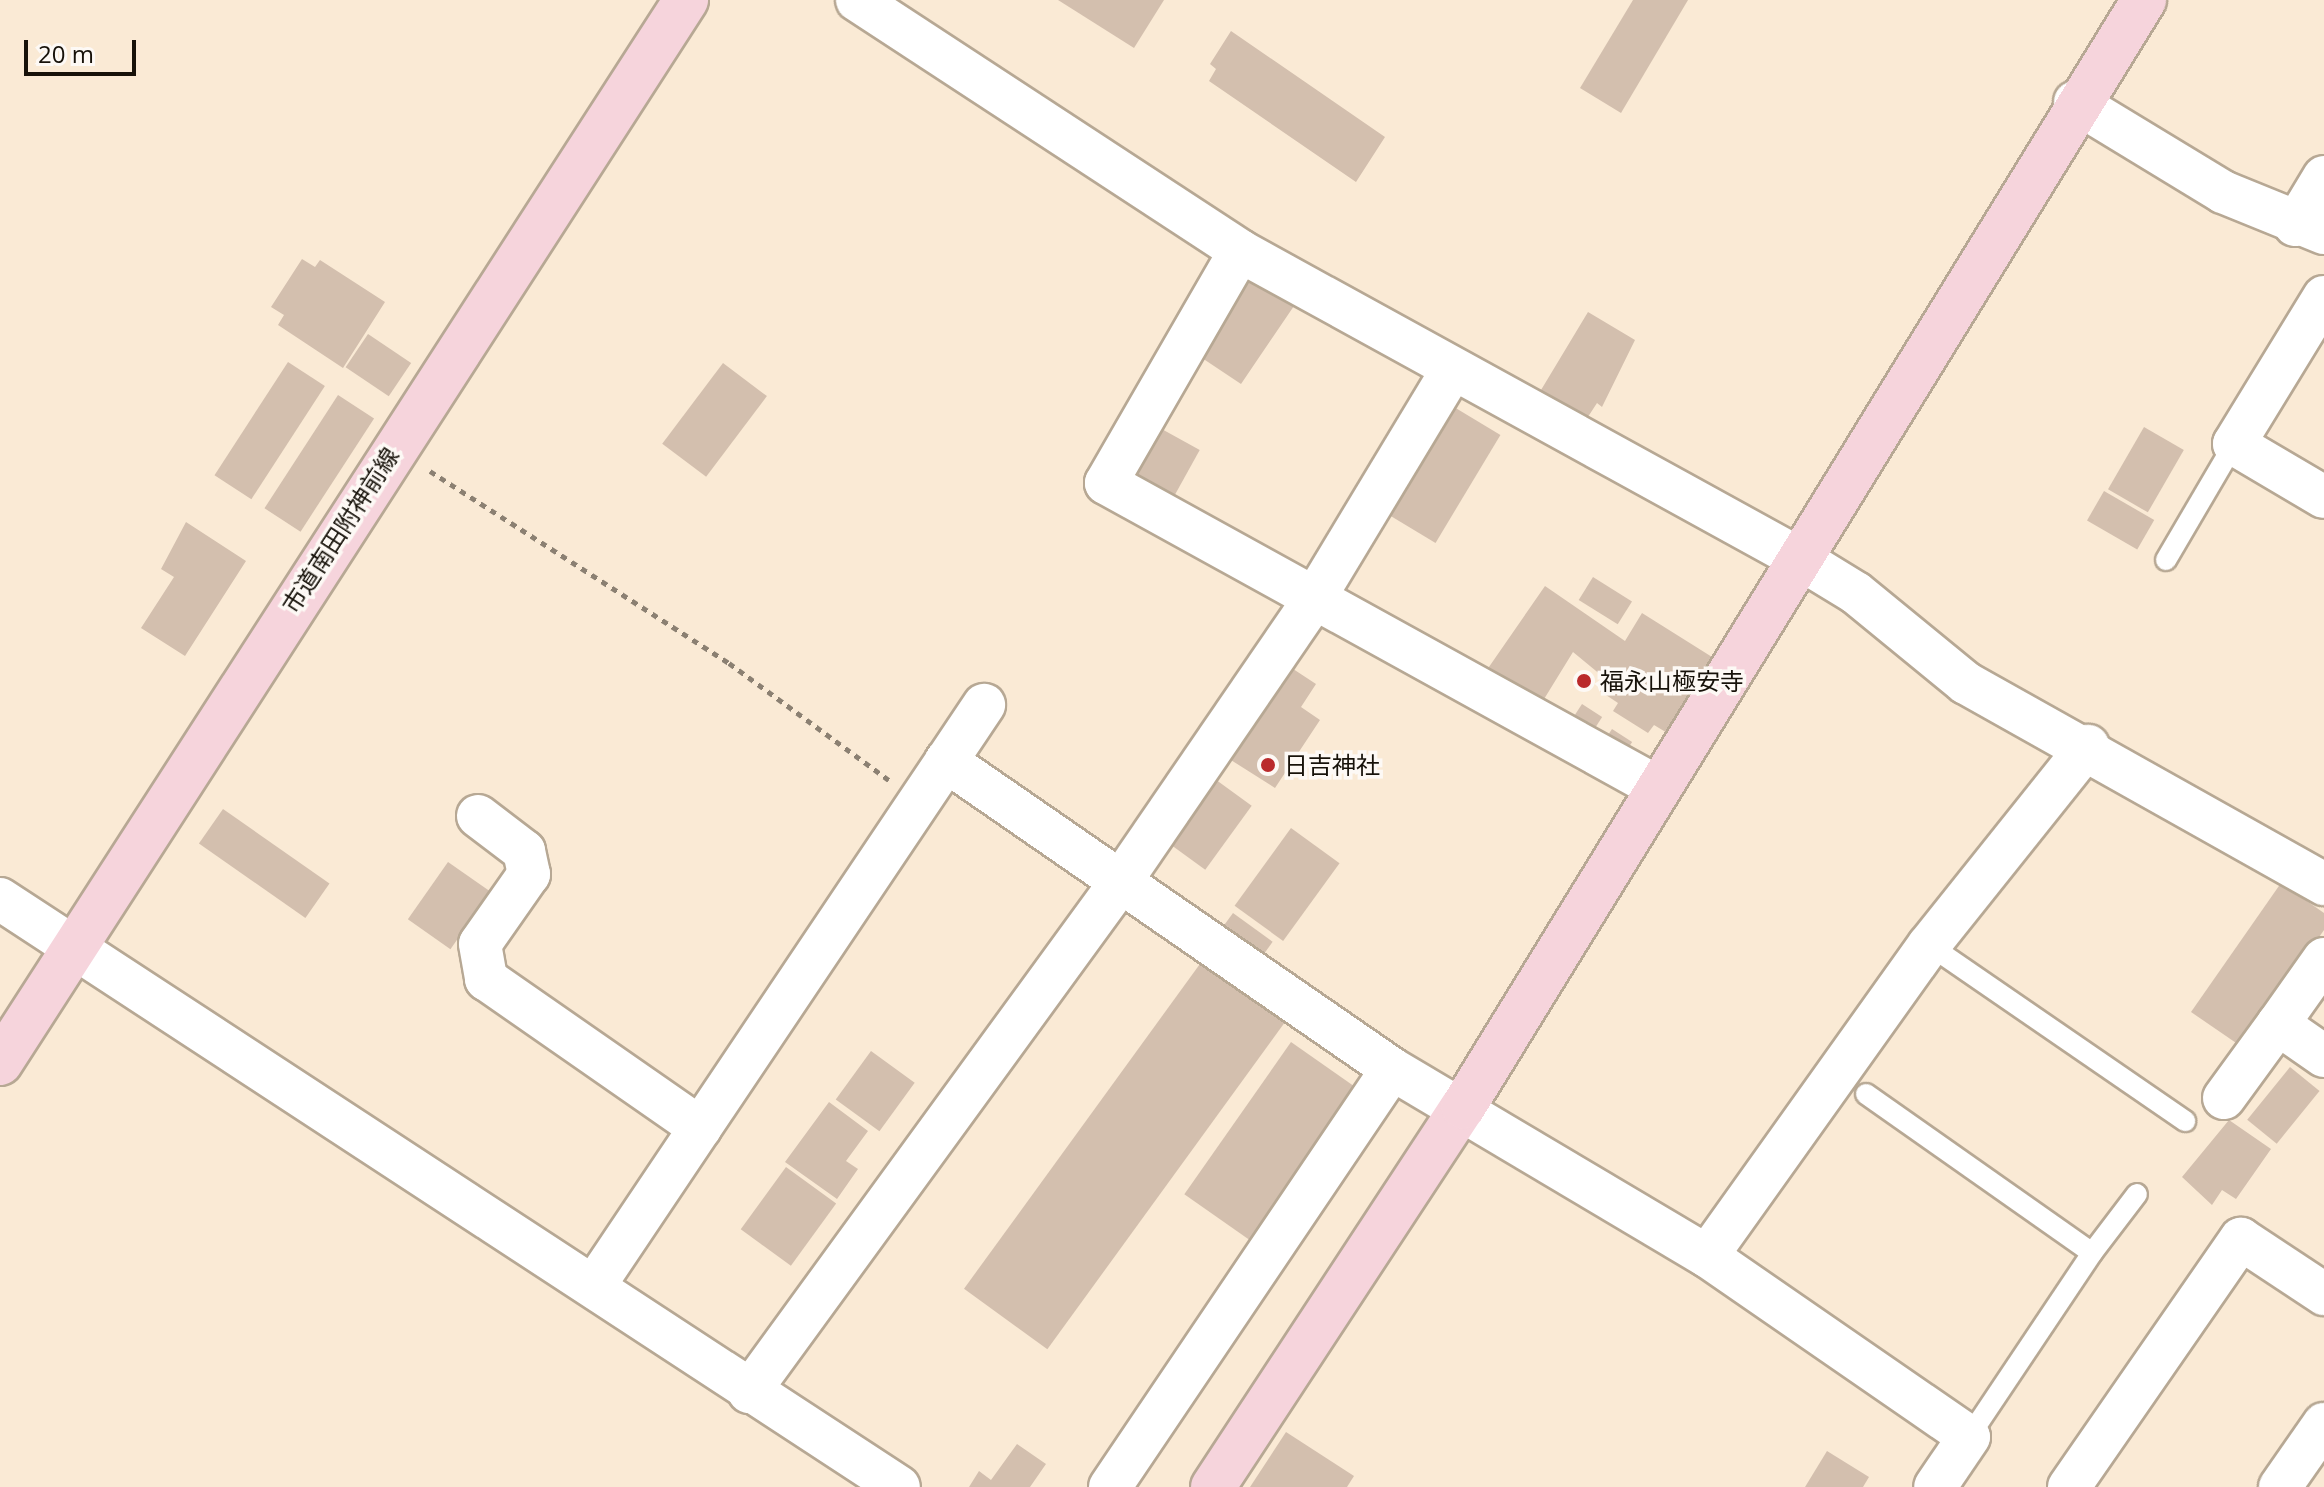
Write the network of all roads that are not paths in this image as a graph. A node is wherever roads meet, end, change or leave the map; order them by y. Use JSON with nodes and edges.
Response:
{"nodes":[{"id":1,"x":686,"y":0,"type":"edge"},
{"id":2,"x":857,"y":0,"type":"edge"},
{"id":3,"x":2144,"y":0,"type":"edge"},
{"id":4,"x":2075,"y":102,"type":"junction"},
{"id":5,"x":2324,"y":177,"type":"edge"},
{"id":6,"x":2310,"y":229,"type":"edge"},
{"id":7,"x":1240,"y":251,"type":"junction"},
{"id":8,"x":2324,"y":297,"type":"edge"},
{"id":9,"x":1452,"y":370,"type":"junction"},
{"id":10,"x":2234,"y":444,"type":"junction"},
{"id":11,"x":2324,"y":497,"type":"edge"},
{"id":12,"x":1802,"y":560,"type":"junction"},
{"id":13,"x":2166,"y":560,"type":"dead end"},
{"id":14,"x":1314,"y":599,"type":"junction"},
{"id":15,"x":984,"y":705,"type":"dead end"},
{"id":16,"x":2088,"y":746,"type":"junction"},
{"id":17,"x":946,"y":761,"type":"junction"},
{"id":18,"x":1659,"y":788,"type":"junction"},
{"id":19,"x":478,"y":816,"type":"dead end"},
{"id":20,"x":1119,"y":884,"type":"junction"},
{"id":21,"x":2324,"y":884,"type":"edge"},
{"id":22,"x":0,"y":899,"type":"edge"},
{"id":23,"x":1929,"y":945,"type":"junction"},
{"id":24,"x":71,"y":949,"type":"junction"},
{"id":25,"x":2324,"y":959,"type":"edge"},
{"id":26,"x":2278,"y":1024,"type":"junction"},
{"id":27,"x":2324,"y":1056,"type":"edge"},
{"id":28,"x":0,"y":1063,"type":"edge"},
{"id":29,"x":1392,"y":1069,"type":"junction"},
{"id":30,"x":1866,"y":1094,"type":"dead end"},
{"id":31,"x":2224,"y":1098,"type":"dead end"},
{"id":32,"x":1463,"y":1107,"type":"junction"},
{"id":33,"x":2185,"y":1121,"type":"dead end"},
{"id":34,"x":700,"y":1128,"type":"junction"},
{"id":35,"x":2137,"y":1194,"type":"dead end"},
{"id":36,"x":2092,"y":1253,"type":"junction"},
{"id":37,"x":1707,"y":1256,"type":"junction"},
{"id":38,"x":594,"y":1286,"type":"junction"},
{"id":39,"x":2324,"y":1294,"type":"edge"},
{"id":40,"x":749,"y":1392,"type":"junction"},
{"id":41,"x":2324,"y":1424,"type":"edge"},
{"id":42,"x":1969,"y":1437,"type":"junction"},
{"id":43,"x":899,"y":1487,"type":"edge"},
{"id":44,"x":1110,"y":1487,"type":"edge"},
{"id":45,"x":1213,"y":1487,"type":"edge"},
{"id":46,"x":1935,"y":1487,"type":"edge"},
{"id":47,"x":2069,"y":1487,"type":"edge"},
{"id":48,"x":2280,"y":1487,"type":"edge"}],
"edges":[{"from":1,"to":24,"type":"street","name":"市道南田附神前線"},
{"from":2,"to":7,"type":"street"},
{"from":3,"to":4,"type":"street"},
{"from":4,"to":6,"type":"street"},
{"from":4,"to":12,"type":"street"},
{"from":5,"to":6,"type":"street"},
{"from":7,"to":9,"type":"street"},
{"from":7,"to":14,"type":"street"},
{"from":8,"to":10,"type":"street"},
{"from":9,"to":12,"type":"street"},
{"from":9,"to":14,"type":"street"},
{"from":10,"to":11,"type":"street"},
{"from":10,"to":13,"type":"lane"},
{"from":12,"to":16,"type":"street"},
{"from":12,"to":18,"type":"street"},
{"from":14,"to":18,"type":"street"},
{"from":14,"to":20,"type":"street"},
{"from":15,"to":17,"type":"street"},
{"from":16,"to":21,"type":"street"},
{"from":16,"to":23,"type":"street"},
{"from":17,"to":20,"type":"street"},
{"from":17,"to":34,"type":"street"},
{"from":18,"to":32,"type":"street"},
{"from":19,"to":34,"type":"street"},
{"from":20,"to":29,"type":"street"},
{"from":20,"to":40,"type":"street"},
{"from":22,"to":24,"type":"street"},
{"from":23,"to":33,"type":"lane"},
{"from":23,"to":37,"type":"street"},
{"from":24,"to":28,"type":"street","name":"市道南田附神前線"},
{"from":24,"to":38,"type":"street"},
{"from":25,"to":26,"type":"street"},
{"from":26,"to":27,"type":"street"},
{"from":26,"to":31,"type":"street"},
{"from":29,"to":32,"type":"street"},
{"from":29,"to":44,"type":"street"},
{"from":30,"to":36,"type":"lane"},
{"from":32,"to":37,"type":"street"},
{"from":32,"to":45,"type":"street"},
{"from":34,"to":38,"type":"street"},
{"from":35,"to":36,"type":"lane"},
{"from":36,"to":42,"type":"lane"},
{"from":37,"to":42,"type":"street"},
{"from":38,"to":40,"type":"street"},
{"from":39,"to":47,"type":"street"},
{"from":40,"to":43,"type":"street"},
{"from":41,"to":48,"type":"street"},
{"from":42,"to":46,"type":"street"}]}
